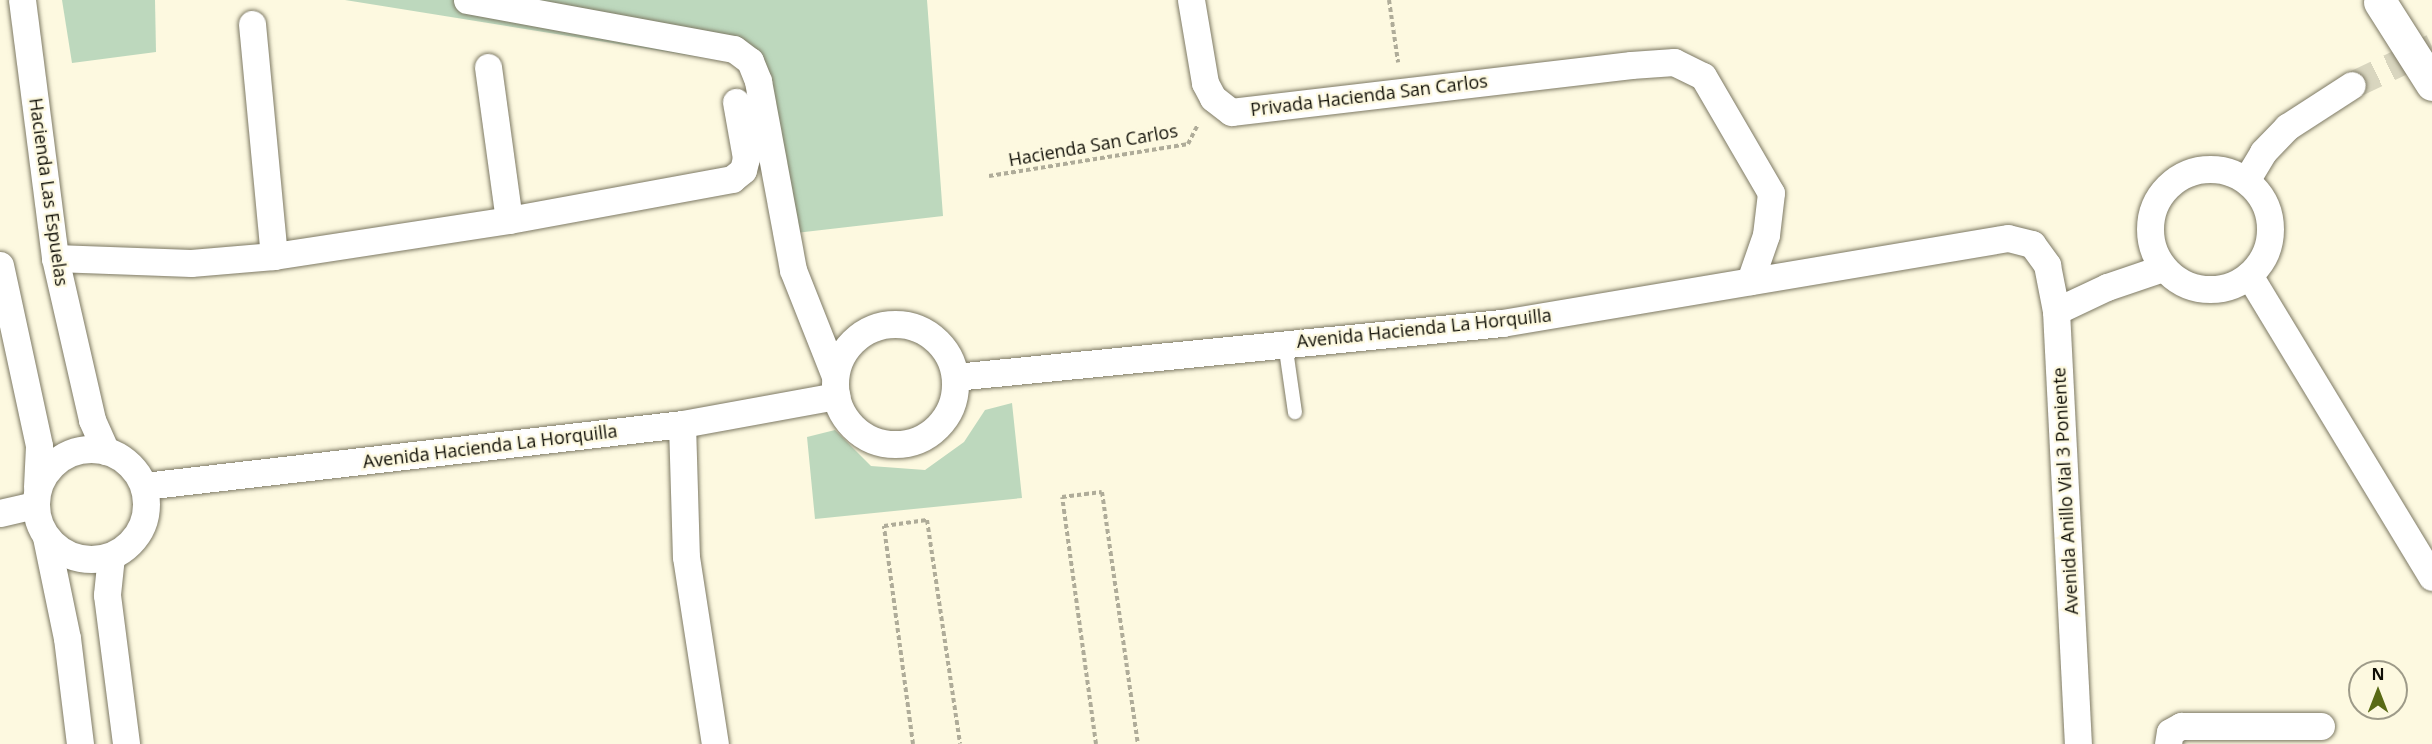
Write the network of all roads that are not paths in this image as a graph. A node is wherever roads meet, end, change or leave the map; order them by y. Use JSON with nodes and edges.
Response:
{"nodes":[{"id":1,"x":22,"y":0,"type":"edge"},
{"id":2,"x":467,"y":0,"type":"edge"},
{"id":3,"x":1191,"y":0,"type":"edge"},
{"id":4,"x":2380,"y":2,"type":"dead end"},
{"id":5,"x":252,"y":24,"type":"dead end"},
{"id":6,"x":488,"y":66,"type":"dead end"},
{"id":7,"x":2432,"y":84,"type":"edge"},
{"id":8,"x":2352,"y":85,"type":"tunnel mouth"},
{"id":9,"x":736,"y":102,"type":"dead end"},
{"id":10,"x":2247,"y":179,"type":"junction"},
{"id":11,"x":509,"y":220,"type":"junction"},
{"id":12,"x":2032,"y":244,"type":"joint"},
{"id":13,"x":274,"y":256,"type":"junction"},
{"id":14,"x":55,"y":258,"type":"junction"},
{"id":15,"x":0,"y":265,"type":"edge"},
{"id":16,"x":2163,"y":268,"type":"junction"},
{"id":17,"x":2249,"y":275,"type":"junction"},
{"id":18,"x":1750,"y":281,"type":"junction"},
{"id":19,"x":2,"y":294,"type":"edge"},
{"id":20,"x":2056,"y":311,"type":"junction"},
{"id":21,"x":1285,"y":344,"type":"junction"},
{"id":22,"x":955,"y":377,"type":"junction"},
{"id":23,"x":836,"y":386,"type":"junction"},
{"id":24,"x":1295,"y":412,"type":"dead end"},
{"id":25,"x":682,"y":424,"type":"junction"},
{"id":26,"x":106,"y":451,"type":"junction"},
{"id":27,"x":144,"y":486,"type":"junction"},
{"id":28,"x":36,"y":499,"type":"junction"},
{"id":29,"x":0,"y":513,"type":"edge"},
{"id":30,"x":46,"y":537,"type":"junction"},
{"id":31,"x":111,"y":555,"type":"junction"},
{"id":32,"x":2432,"y":578,"type":"edge"},
{"id":33,"x":2321,"y":726,"type":"dead end"},
{"id":34,"x":80,"y":744,"type":"edge"},
{"id":35,"x":126,"y":744,"type":"edge"},
{"id":36,"x":715,"y":744,"type":"edge"},
{"id":37,"x":2078,"y":744,"type":"edge"},
{"id":38,"x":2168,"y":744,"type":"edge"}],
"edges":[{"from":1,"to":14,"type":"street","name":"Hacienda Las Espuelas"},
{"from":2,"to":23,"type":"street"},
{"from":3,"to":18,"type":"street","name":"Privada Hacienda San Carlos"},
{"from":4,"to":7,"type":"highway","bridge":true},
{"from":5,"to":13,"type":"street"},
{"from":6,"to":11,"type":"street"},
{"from":8,"to":10,"type":"street"},
{"from":9,"to":11,"type":"street"},
{"from":10,"to":16,"type":"street"},
{"from":10,"to":17,"type":"street"},
{"from":11,"to":13,"type":"street"},
{"from":12,"to":18,"type":"street","name":"Avenida Hacienda La Horquilla"},
{"from":12,"to":20,"type":"street","name":"Avenida Anillo Vial 3 Poniente"},
{"from":13,"to":14,"type":"street"},
{"from":14,"to":26,"type":"street","name":"Hacienda Las Espuelas"},
{"from":15,"to":19,"type":"street"},
{"from":16,"to":17,"type":"street"},
{"from":16,"to":20,"type":"street"},
{"from":17,"to":32,"type":"street"},
{"from":18,"to":21,"type":"street","name":"Avenida Hacienda La Horquilla"},
{"from":19,"to":28,"type":"street"},
{"from":20,"to":37,"type":"street","name":"Avenida Anillo Vial 3 Poniente"},
{"from":21,"to":22,"type":"street","name":"Avenida Hacienda La Horquilla"},
{"from":21,"to":24,"type":"lane"},
{"from":22,"to":23,"type":"street"},
{"from":22,"to":23,"type":"street"},
{"from":23,"to":25,"type":"street","name":"Avenida Hacienda La Horquilla"},
{"from":25,"to":27,"type":"street","name":"Avenida Hacienda La Horquilla"},
{"from":25,"to":36,"type":"street"},
{"from":26,"to":27,"type":"street"},
{"from":26,"to":28,"type":"street"},
{"from":27,"to":31,"type":"street"},
{"from":28,"to":29,"type":"street"},
{"from":28,"to":30,"type":"street"},
{"from":30,"to":31,"type":"street"},
{"from":30,"to":34,"type":"street"},
{"from":31,"to":35,"type":"street"},
{"from":33,"to":38,"type":"street"}]}
